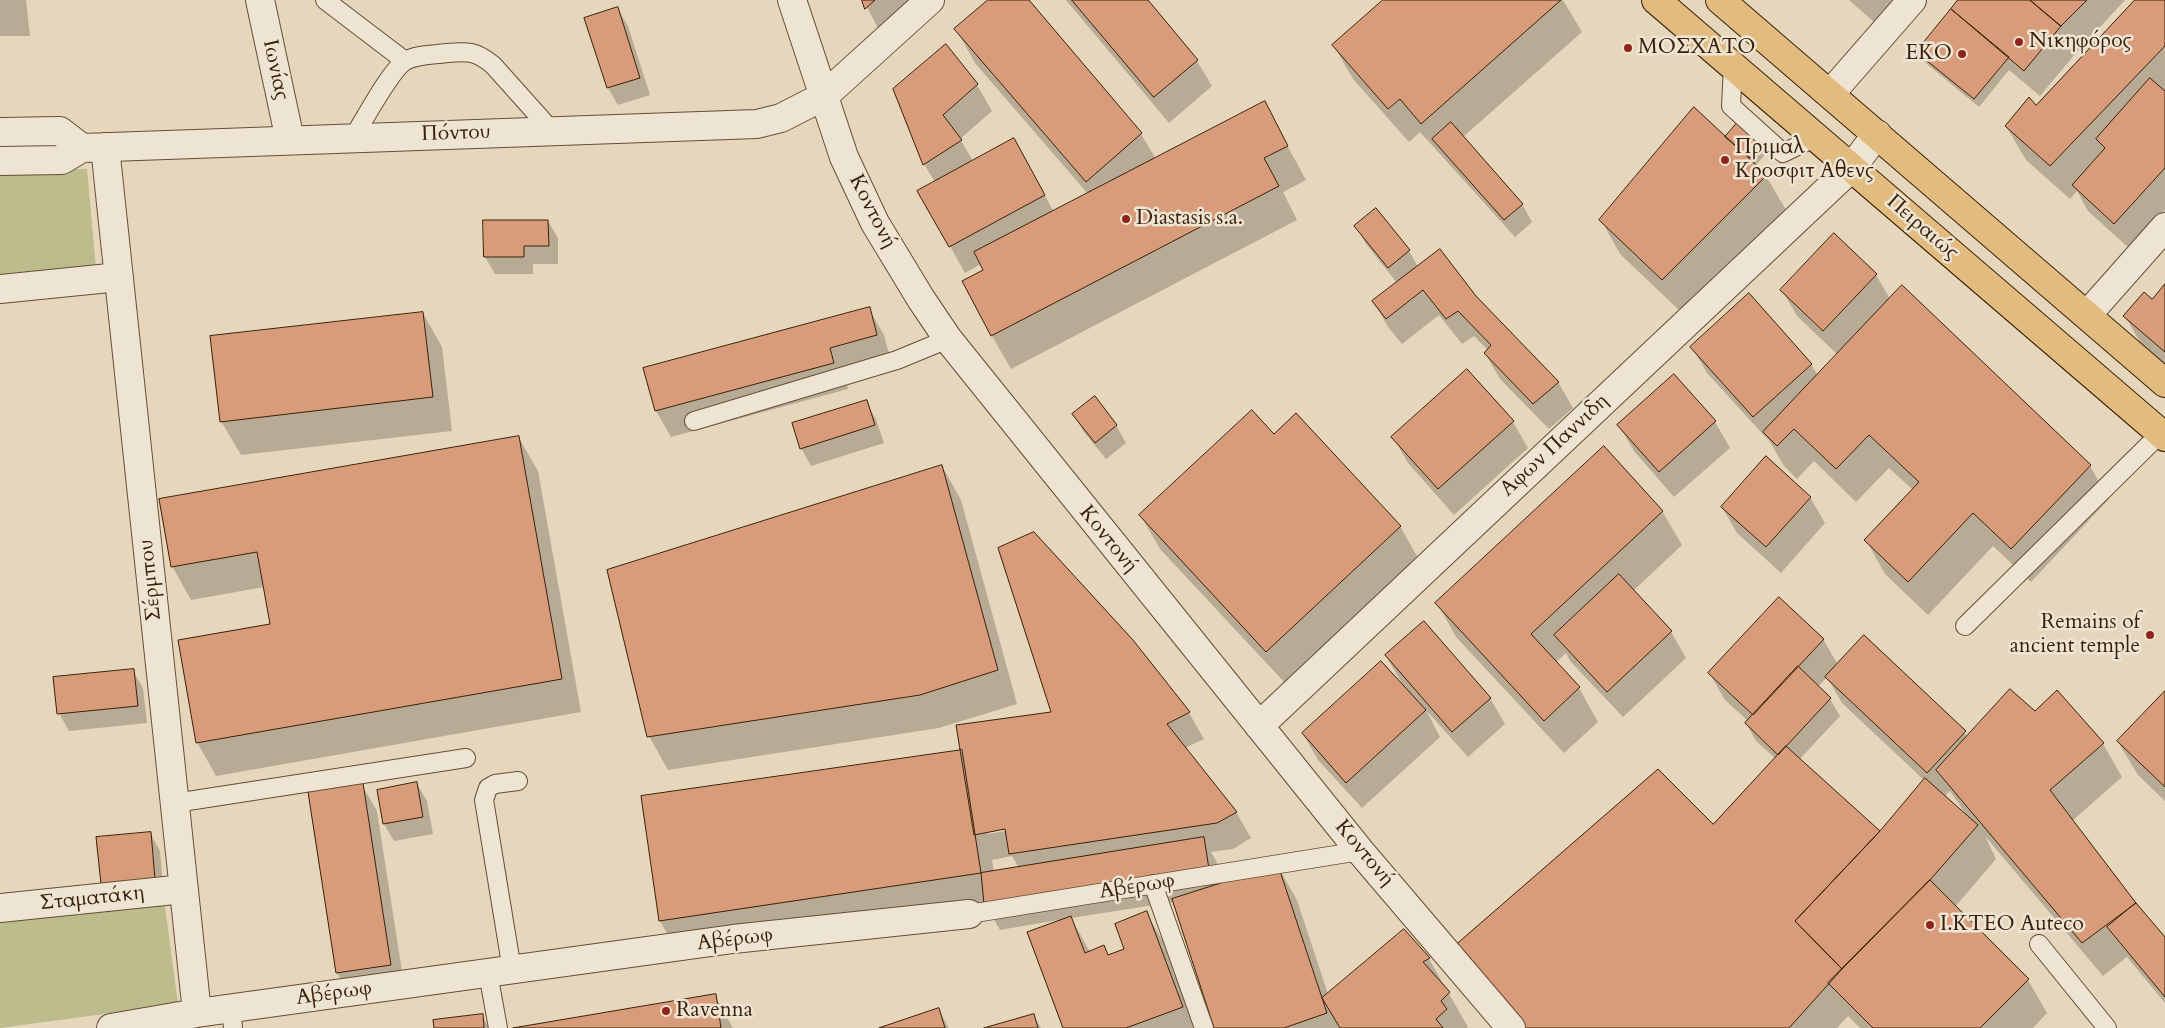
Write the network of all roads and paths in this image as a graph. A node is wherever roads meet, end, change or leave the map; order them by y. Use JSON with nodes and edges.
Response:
{"nodes":[{"id":1,"x":260,"y":0,"type":"edge"},
{"id":2,"x":325,"y":0,"type":"edge"},
{"id":3,"x":792,"y":0,"type":"edge"},
{"id":4,"x":930,"y":0,"type":"edge"},
{"id":5,"x":1656,"y":0,"type":"edge"},
{"id":6,"x":1720,"y":0,"type":"edge"},
{"id":7,"x":1912,"y":0,"type":"edge"},
{"id":8,"x":405,"y":61,"type":"junction"},
{"id":9,"x":1830,"y":94,"type":"junction"},
{"id":10,"x":824,"y":96,"type":"junction"},
{"id":11,"x":552,"y":131,"type":"junction"},
{"id":12,"x":0,"y":132,"type":"edge"},
{"id":13,"x":1877,"y":134,"type":"junction"},
{"id":14,"x":353,"y":138,"type":"junction"},
{"id":15,"x":290,"y":140,"type":"junction"},
{"id":16,"x":93,"y":147,"type":"junction"},
{"id":17,"x":0,"y":161,"type":"edge"},
{"id":18,"x":1852,"y":167,"type":"junction"},
{"id":19,"x":2165,"y":227,"type":"edge"},
{"id":20,"x":119,"y":277,"type":"junction"},
{"id":21,"x":0,"y":290,"type":"edge"},
{"id":22,"x":2087,"y":315,"type":"junction"},
{"id":23,"x":948,"y":339,"type":"junction"},
{"id":24,"x":2165,"y":383,"type":"edge"},
{"id":25,"x":694,"y":421,"type":"dead end"},
{"id":26,"x":2163,"y":435,"type":"edge"},
{"id":27,"x":1965,"y":626,"type":"dead end"},
{"id":28,"x":1259,"y":726,"type":"junction"},
{"id":29,"x":466,"y":758,"type":"dead end"},
{"id":30,"x":518,"y":781,"type":"dead end"},
{"id":31,"x":175,"y":803,"type":"junction"},
{"id":32,"x":1360,"y":851,"type":"junction"},
{"id":33,"x":1153,"y":884,"type":"junction"},
{"id":34,"x":184,"y":889,"type":"junction"},
{"id":35,"x":0,"y":908,"type":"edge"},
{"id":36,"x":969,"y":914,"type":"joint"},
{"id":37,"x":2039,"y":944,"type":"dead end"},
{"id":38,"x":500,"y":971,"type":"junction"},
{"id":39,"x":197,"y":1013,"type":"junction"},
{"id":40,"x":232,"y":1018,"type":"edge"},
{"id":41,"x":111,"y":1028,"type":"edge"},
{"id":42,"x":498,"y":1028,"type":"edge"},
{"id":43,"x":1204,"y":1028,"type":"edge"},
{"id":44,"x":1511,"y":1028,"type":"edge"},
{"id":45,"x":2107,"y":1028,"type":"edge"}],
"edges":[{"from":1,"to":15,"type":"street","name":"Ιωνίας"},
{"from":2,"to":8,"type":"lane"},
{"from":3,"to":10,"type":"street","name":"Κοντονή"},
{"from":4,"to":10,"type":"street","name":"Πόντου"},
{"from":5,"to":18,"type":"main road","name":"Πειραιώς"},
{"from":6,"to":9,"type":"main road","name":"Πειραιώς"},
{"from":7,"to":9,"type":"street"},
{"from":8,"to":11,"type":"lane"},
{"from":8,"to":14,"type":"lane"},
{"from":9,"to":13,"type":"main road","name":"Πειραιώς"},
{"from":10,"to":11,"type":"street","name":"Πόντου"},
{"from":10,"to":23,"type":"street","name":"Κοντονή"},
{"from":11,"to":14,"type":"street","name":"Πόντου"},
{"from":12,"to":16,"type":"street"},
{"from":13,"to":18,"type":"street","name":"Αφων Παννιδη"},
{"from":13,"to":22,"type":"main road","name":"Πειραιώς"},
{"from":14,"to":15,"type":"street","name":"Πόντου"},
{"from":15,"to":16,"type":"street","name":"Πόντου"},
{"from":16,"to":17,"type":"street","name":"Πόντου"},
{"from":16,"to":20,"type":"street","name":"Σέρμπου"},
{"from":18,"to":26,"type":"main road","name":"Πειραιώς"},
{"from":18,"to":28,"type":"street","name":"Αφων Παννιδη"},
{"from":19,"to":22,"type":"street"},
{"from":20,"to":21,"type":"street"},
{"from":20,"to":31,"type":"street","name":"Σέρμπου"},
{"from":22,"to":24,"type":"main road","name":"Πειραιώς"},
{"from":23,"to":25,"type":"lane"},
{"from":23,"to":28,"type":"street","name":"Κοντονή"},
{"from":26,"to":27,"type":"lane"},
{"from":28,"to":32,"type":"street","name":"Κοντονή"},
{"from":29,"to":31,"type":"lane"},
{"from":30,"to":38,"type":"lane"},
{"from":31,"to":34,"type":"street","name":"Σέρμπου"},
{"from":32,"to":33,"type":"lane","name":"Αβέρωφ"},
{"from":32,"to":44,"type":"street","name":"Κοντονή"},
{"from":33,"to":36,"type":"lane","name":"Αβέρωφ"},
{"from":33,"to":43,"type":"lane"},
{"from":34,"to":35,"type":"street","name":"Σταματάκη"},
{"from":34,"to":39,"type":"street","name":"Σέρμπου"},
{"from":36,"to":38,"type":"street","name":"Αβέρωφ"},
{"from":37,"to":45,"type":"lane"},
{"from":38,"to":40,"type":"street","name":"Αβέρωφ"},
{"from":38,"to":42,"type":"lane"},
{"from":39,"to":40,"type":"street","name":"Αβέρωφ"},
{"from":39,"to":41,"type":"street","name":"Αβέρωφ"}]}
